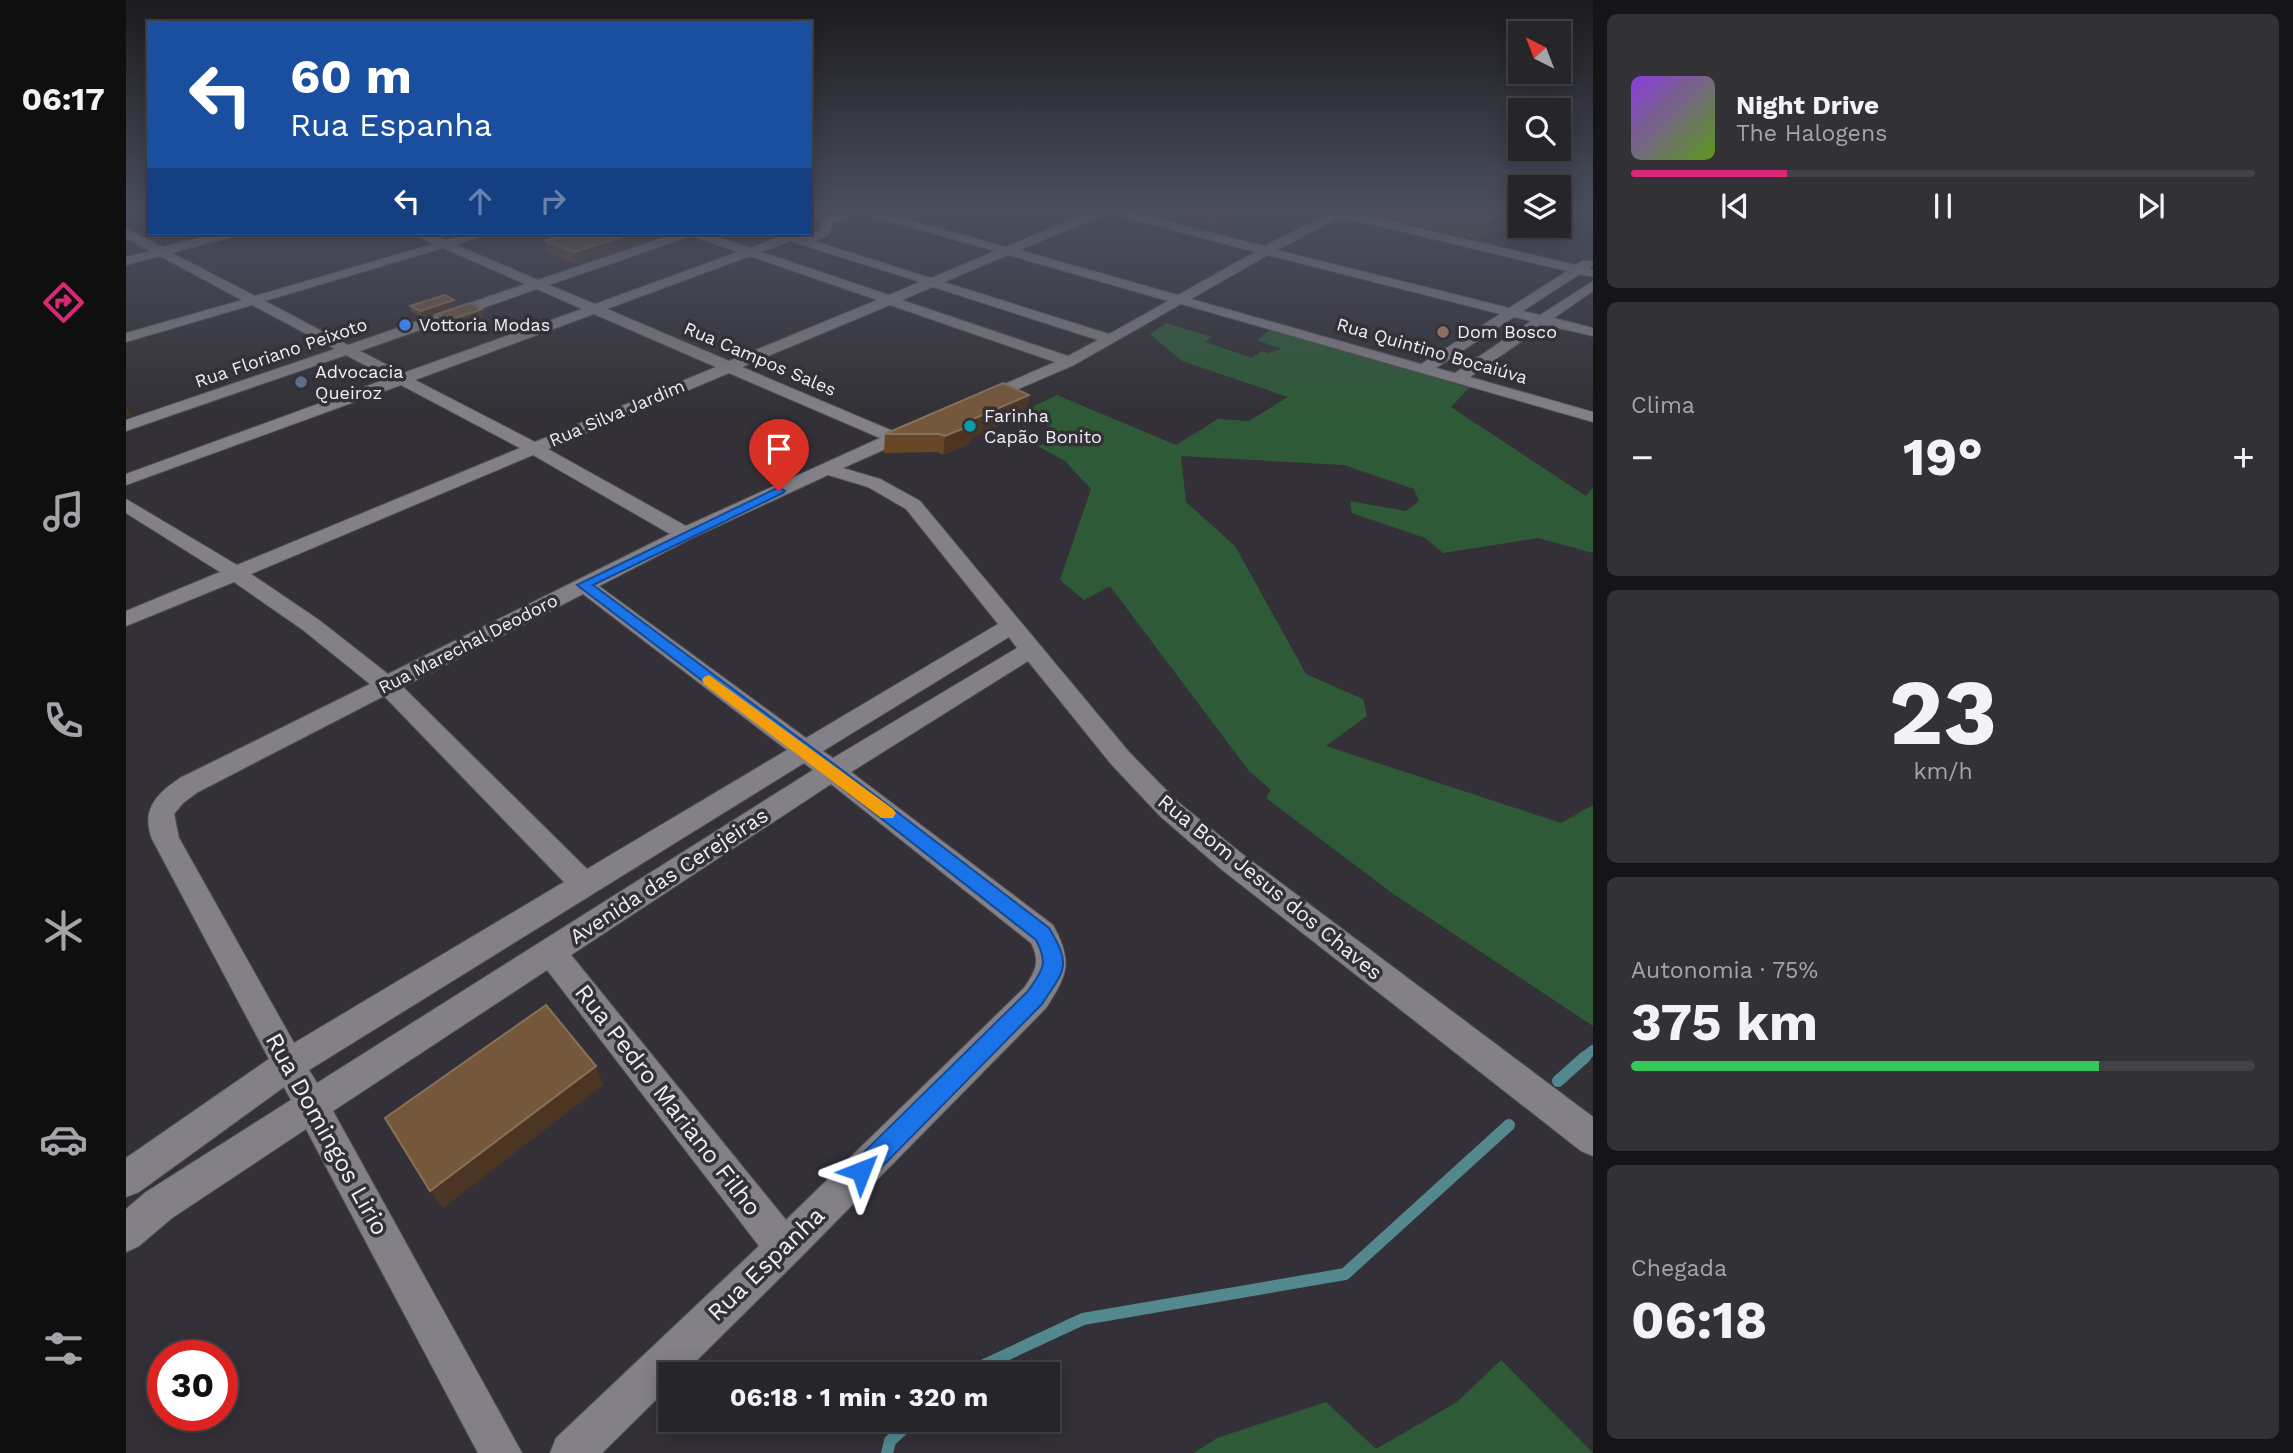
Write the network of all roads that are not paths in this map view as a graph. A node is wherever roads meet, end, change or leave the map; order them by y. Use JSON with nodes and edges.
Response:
{"nodes":[{"id":1,"x":206,"y":276,"type":"edge"},
{"id":2,"x":337,"y":276,"type":"edge"},
{"id":3,"x":515,"y":276,"type":"edge"},
{"id":4,"x":567,"y":276,"type":"edge"},
{"id":5,"x":681,"y":276,"type":"edge"},
{"id":6,"x":821,"y":276,"type":"edge"},
{"id":7,"x":913,"y":276,"type":"edge"},
{"id":8,"x":947,"y":276,"type":"edge"},
{"id":9,"x":1102,"y":276,"type":"edge"},
{"id":10,"x":1222,"y":276,"type":"edge"},
{"id":11,"x":1369,"y":276,"type":"edge"},
{"id":12,"x":1569,"y":276,"type":"edge"},
{"id":13,"x":933,"y":282,"type":"junction"},
{"id":14,"x":1593,"y":285,"type":"edge"},
{"id":15,"x":538,"y":286,"type":"junction"},
{"id":16,"x":892,"y":299,"type":"junction"},
{"id":17,"x":1182,"y":299,"type":"junction"},
{"id":18,"x":253,"y":301,"type":"junction"},
{"id":19,"x":591,"y":308,"type":"junction"},
{"id":20,"x":1512,"y":312,"type":"junction"},
{"id":21,"x":1542,"y":320,"type":"junction"},
{"id":22,"x":1593,"y":332,"type":"edge"},
{"id":23,"x":126,"y":338,"type":"edge"},
{"id":24,"x":1111,"y":339,"type":"junction"},
{"id":25,"x":347,"y":351,"type":"junction"},
{"id":26,"x":1069,"y":362,"type":"junction"},
{"id":27,"x":730,"y":366,"type":"junction"},
{"id":28,"x":1425,"y":368,"type":"junction"},
{"id":29,"x":1458,"y":378,"type":"junction"},
{"id":30,"x":402,"y":380,"type":"junction"},
{"id":31,"x":969,"y":405,"type":"edge"},
{"id":32,"x":1593,"y":417,"type":"edge"},
{"id":33,"x":932,"y":422,"type":"edge"},
{"id":34,"x":126,"y":426,"type":"edge"},
{"id":35,"x":894,"y":438,"type":"junction"},
{"id":36,"x":533,"y":448,"type":"junction"},
{"id":37,"x":826,"y":469,"type":"junction"},
{"id":38,"x":126,"y":480,"type":"edge"},
{"id":39,"x":126,"y":505,"type":"edge"},
{"id":40,"x":685,"y":534,"type":"junction"},
{"id":41,"x":235,"y":573,"type":"junction"},
{"id":42,"x":584,"y":585,"type":"junction"},
{"id":43,"x":126,"y":620,"type":"edge"},
{"id":44,"x":1012,"y":625,"type":"junction"},
{"id":45,"x":1030,"y":650,"type":"junction"},
{"id":46,"x":388,"y":686,"type":"junction"},
{"id":47,"x":818,"y":762,"type":"junction"},
{"id":48,"x":160,"y":813,"type":"joint"},
{"id":49,"x":583,"y":883,"type":"junction"},
{"id":50,"x":551,"y":952,"type":"junction"},
{"id":51,"x":289,"y":1064,"type":"junction"},
{"id":52,"x":311,"y":1107,"type":"junction"},
{"id":53,"x":1593,"y":1139,"type":"edge"},
{"id":54,"x":126,"y":1179,"type":"edge"},
{"id":55,"x":126,"y":1233,"type":"edge"},
{"id":56,"x":784,"y":1248,"type":"junction"},
{"id":57,"x":501,"y":1453,"type":"edge"},
{"id":58,"x":571,"y":1453,"type":"edge"}],
"edges":[{"from":1,"to":18,"type":"street"},
{"from":2,"to":18,"type":"street"},
{"from":3,"to":15,"type":"street","name":"Rua Campos Sales"},
{"from":4,"to":15,"type":"street","name":"Rua Floriano Peixoto"},
{"from":5,"to":19,"type":"street"},
{"from":6,"to":16,"type":"street"},
{"from":7,"to":13,"type":"street"},
{"from":8,"to":13,"type":"street","name":"Rua Silva Jardim"},
{"from":9,"to":17,"type":"street","name":"Rua Quintino Bocaiúva"},
{"from":10,"to":17,"type":"street"},
{"from":11,"to":20,"type":"street"},
{"from":12,"to":20,"type":"street"},
{"from":13,"to":16,"type":"street","name":"Rua Silva Jardim"},
{"from":13,"to":24,"type":"street"},
{"from":14,"to":21,"type":"street"},
{"from":15,"to":19,"type":"street","name":"Rua Campos Sales"},
{"from":15,"to":25,"type":"street","name":"Rua Floriano Peixoto"},
{"from":16,"to":26,"type":"street"},
{"from":16,"to":27,"type":"street","name":"Rua Silva Jardim"},
{"from":17,"to":24,"type":"street"},
{"from":17,"to":28,"type":"street","name":"Rua Quintino Bocaiúva"},
{"from":18,"to":23,"type":"street"},
{"from":18,"to":25,"type":"street"},
{"from":19,"to":27,"type":"street","name":"Rua Campos Sales"},
{"from":19,"to":30,"type":"street"},
{"from":20,"to":21,"type":"street"},
{"from":20,"to":28,"type":"street"},
{"from":21,"to":22,"type":"street"},
{"from":21,"to":29,"type":"street"},
{"from":24,"to":26,"type":"street"},
{"from":25,"to":30,"type":"street"},
{"from":25,"to":34,"type":"street","name":"Rua Floriano Peixoto"},
{"from":26,"to":31,"type":"street"},
{"from":27,"to":35,"type":"street","name":"Rua Campos Sales"},
{"from":27,"to":36,"type":"street","name":"Rua Silva Jardim"},
{"from":28,"to":29,"type":"street","name":"Rua Quintino Bocaiúva"},
{"from":29,"to":32,"type":"street","name":"Rua Quintino Bocaiúva"},
{"from":30,"to":36,"type":"street"},
{"from":30,"to":38,"type":"street"},
{"from":33,"to":35,"type":"street","name":"Rua Marechal Deodoro"},
{"from":35,"to":37,"type":"street","name":"Rua Marechal Deodoro"},
{"from":36,"to":40,"type":"street"},
{"from":36,"to":41,"type":"street","name":"Rua Silva Jardim"},
{"from":37,"to":40,"type":"street","name":"Rua Marechal Deodoro"},
{"from":37,"to":44,"type":"street","name":"Rua Bom Jesus dos Chaves"},
{"from":39,"to":41,"type":"street"},
{"from":40,"to":42,"type":"street","name":"Rua Marechal Deodoro"},
{"from":41,"to":43,"type":"street","name":"Rua Silva Jardim"},
{"from":41,"to":46,"type":"street"},
{"from":42,"to":46,"type":"street","name":"Rua Marechal Deodoro"},
{"from":42,"to":47,"type":"street","name":"Rua Espanha"},
{"from":44,"to":45,"type":"street","name":"Rua Bom Jesus dos Chaves"},
{"from":44,"to":47,"type":"street","name":"Avenida das Cerejeiras"},
{"from":45,"to":47,"type":"street","name":"Avenida das Cerejeiras"},
{"from":45,"to":53,"type":"street","name":"Rua Bom Jesus dos Chaves"},
{"from":46,"to":48,"type":"street","name":"Rua Marechal Deodoro"},
{"from":46,"to":49,"type":"street"},
{"from":47,"to":49,"type":"street","name":"Avenida das Cerejeiras"},
{"from":47,"to":50,"type":"street","name":"Avenida das Cerejeiras"},
{"from":47,"to":56,"type":"street","name":"Rua Espanha"},
{"from":48,"to":51,"type":"street","name":"Rua Domingos Lirio"},
{"from":49,"to":51,"type":"street","name":"Avenida das Cerejeiras"},
{"from":50,"to":52,"type":"street","name":"Avenida das Cerejeiras"},
{"from":50,"to":56,"type":"street","name":"Rua Pedro Mariano Filho"},
{"from":51,"to":52,"type":"street","name":"Rua Domingos Lirio"},
{"from":51,"to":54,"type":"street","name":"Avenida das Cerejeiras"},
{"from":52,"to":55,"type":"street","name":"Avenida das Cerejeiras"},
{"from":52,"to":57,"type":"street","name":"Rua Domingos Lirio"},
{"from":56,"to":58,"type":"street","name":"Rua Espanha"}]}
